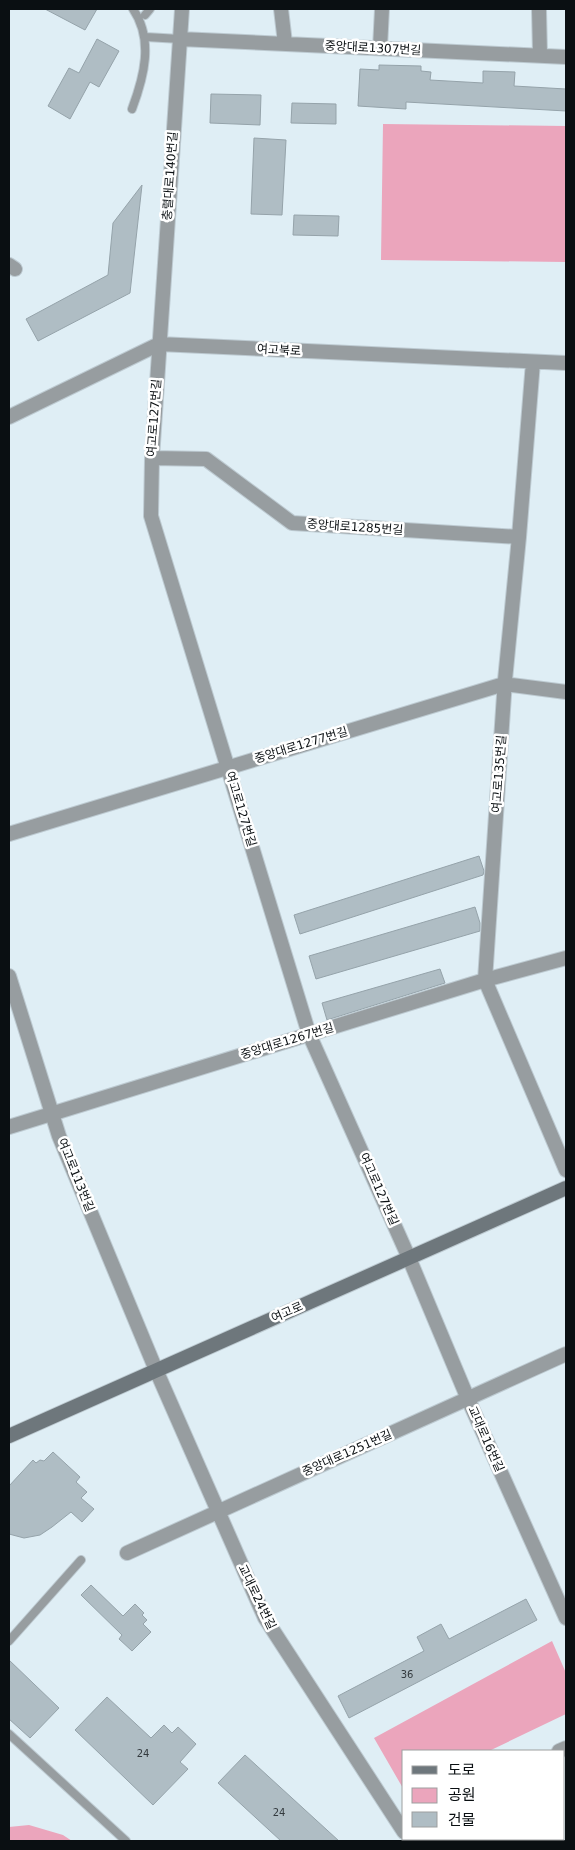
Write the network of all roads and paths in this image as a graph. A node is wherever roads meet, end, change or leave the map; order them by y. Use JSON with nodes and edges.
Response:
{"nodes":[{"id":1,"x":133,"y":9,"type":"edge"},
{"id":2,"x":182,"y":9,"type":"edge"},
{"id":3,"x":281,"y":9,"type":"edge"},
{"id":4,"x":382,"y":9,"type":"edge"},
{"id":5,"x":539,"y":9,"type":"edge"},
{"id":6,"x":146,"y":37,"type":"junction"},
{"id":7,"x":180,"y":38,"type":"junction"},
{"id":8,"x":284,"y":44,"type":"junction"},
{"id":9,"x":380,"y":48,"type":"junction"},
{"id":10,"x":540,"y":55,"type":"junction"},
{"id":11,"x":566,"y":57,"type":"edge"},
{"id":12,"x":132,"y":109,"type":"dead end"},
{"id":13,"x":159,"y":344,"type":"junction"},
{"id":14,"x":533,"y":362,"type":"junction"},
{"id":15,"x":566,"y":363,"type":"edge"},
{"id":16,"x":9,"y":417,"type":"edge"},
{"id":17,"x":152,"y":458,"type":"junction"},
{"id":18,"x":519,"y":537,"type":"junction"},
{"id":19,"x":504,"y":684,"type":"junction"},
{"id":20,"x":566,"y":692,"type":"edge"},
{"id":21,"x":229,"y":767,"type":"junction"},
{"id":22,"x":9,"y":834,"type":"edge"},
{"id":23,"x":566,"y":958,"type":"edge"},
{"id":24,"x":9,"y":976,"type":"edge"},
{"id":25,"x":485,"y":980,"type":"junction"},
{"id":26,"x":309,"y":1034,"type":"junction"},
{"id":27,"x":52,"y":1113,"type":"junction"},
{"id":28,"x":9,"y":1126,"type":"edge"},
{"id":29,"x":566,"y":1170,"type":"edge"},
{"id":30,"x":566,"y":1188,"type":"edge"},
{"id":31,"x":409,"y":1258,"type":"junction"},
{"id":32,"x":566,"y":1354,"type":"edge"},
{"id":33,"x":156,"y":1370,"type":"junction"},
{"id":34,"x":468,"y":1398,"type":"junction"},
{"id":35,"x":9,"y":1436,"type":"edge"},
{"id":36,"x":218,"y":1511,"type":"junction"},
{"id":37,"x":127,"y":1552,"type":"dead end"},
{"id":38,"x":81,"y":1560,"type":"dead end"},
{"id":39,"x":566,"y":1618,"type":"edge"},
{"id":40,"x":9,"y":1640,"type":"edge"},
{"id":41,"x":9,"y":1734,"type":"edge"},
{"id":42,"x":402,"y":1829,"type":"edge"},
{"id":43,"x":126,"y":1841,"type":"edge"}],
"edges":[{"from":1,"to":6,"type":"lane"},
{"from":2,"to":7,"type":"street","name":"충렬대로140번길"},
{"from":3,"to":8,"type":"street"},
{"from":4,"to":9,"type":"street"},
{"from":5,"to":10,"type":"street"},
{"from":6,"to":7,"type":"lane"},
{"from":6,"to":12,"type":"lane"},
{"from":7,"to":8,"type":"street","name":"중앙대로1307번길"},
{"from":7,"to":13,"type":"street","name":"충렬대로140번길"},
{"from":8,"to":9,"type":"street","name":"중앙대로1307번길"},
{"from":9,"to":10,"type":"street","name":"중앙대로1307번길"},
{"from":10,"to":11,"type":"street","name":"중앙대로1307번길"},
{"from":13,"to":14,"type":"street","name":"여고북로"},
{"from":13,"to":16,"type":"street","name":"여고북로"},
{"from":13,"to":17,"type":"street","name":"여고로127번길"},
{"from":14,"to":15,"type":"street","name":"여고북로"},
{"from":14,"to":18,"type":"street","name":"여고로135번길"},
{"from":17,"to":18,"type":"street","name":"중앙대로1285번길"},
{"from":17,"to":21,"type":"street","name":"여고로127번길"},
{"from":18,"to":19,"type":"street","name":"여고로135번길"},
{"from":19,"to":20,"type":"street","name":"중앙대로1277번길"},
{"from":19,"to":21,"type":"street","name":"중앙대로1277번길"},
{"from":19,"to":25,"type":"street","name":"여고로135번길"},
{"from":21,"to":22,"type":"street","name":"중앙대로1277번길"},
{"from":21,"to":26,"type":"street","name":"여고로127번길"},
{"from":23,"to":25,"type":"street","name":"중앙대로1267번길"},
{"from":24,"to":27,"type":"street","name":"여고로113번길"},
{"from":25,"to":26,"type":"street","name":"중앙대로1267번길"},
{"from":25,"to":29,"type":"street","name":"여고로135번길"},
{"from":26,"to":27,"type":"street","name":"중앙대로1267번길"},
{"from":26,"to":31,"type":"street","name":"여고로127번길"},
{"from":27,"to":28,"type":"street","name":"중앙대로1267번길"},
{"from":27,"to":33,"type":"street","name":"여고로113번길"},
{"from":30,"to":31,"type":"main road","name":"여고로"},
{"from":31,"to":33,"type":"main road","name":"여고로"},
{"from":31,"to":34,"type":"street","name":"교대로16번길"},
{"from":32,"to":34,"type":"street","name":"중앙대로1251번길"},
{"from":33,"to":35,"type":"main road","name":"여고로"},
{"from":33,"to":36,"type":"street","name":"교대로24번길"},
{"from":34,"to":36,"type":"street","name":"중앙대로1251번길"},
{"from":34,"to":39,"type":"street","name":"교대로16번길"},
{"from":36,"to":37,"type":"street","name":"중앙대로1251번길"},
{"from":36,"to":42,"type":"street","name":"교대로24번길"},
{"from":38,"to":40,"type":"lane"},
{"from":41,"to":43,"type":"lane"}]}
